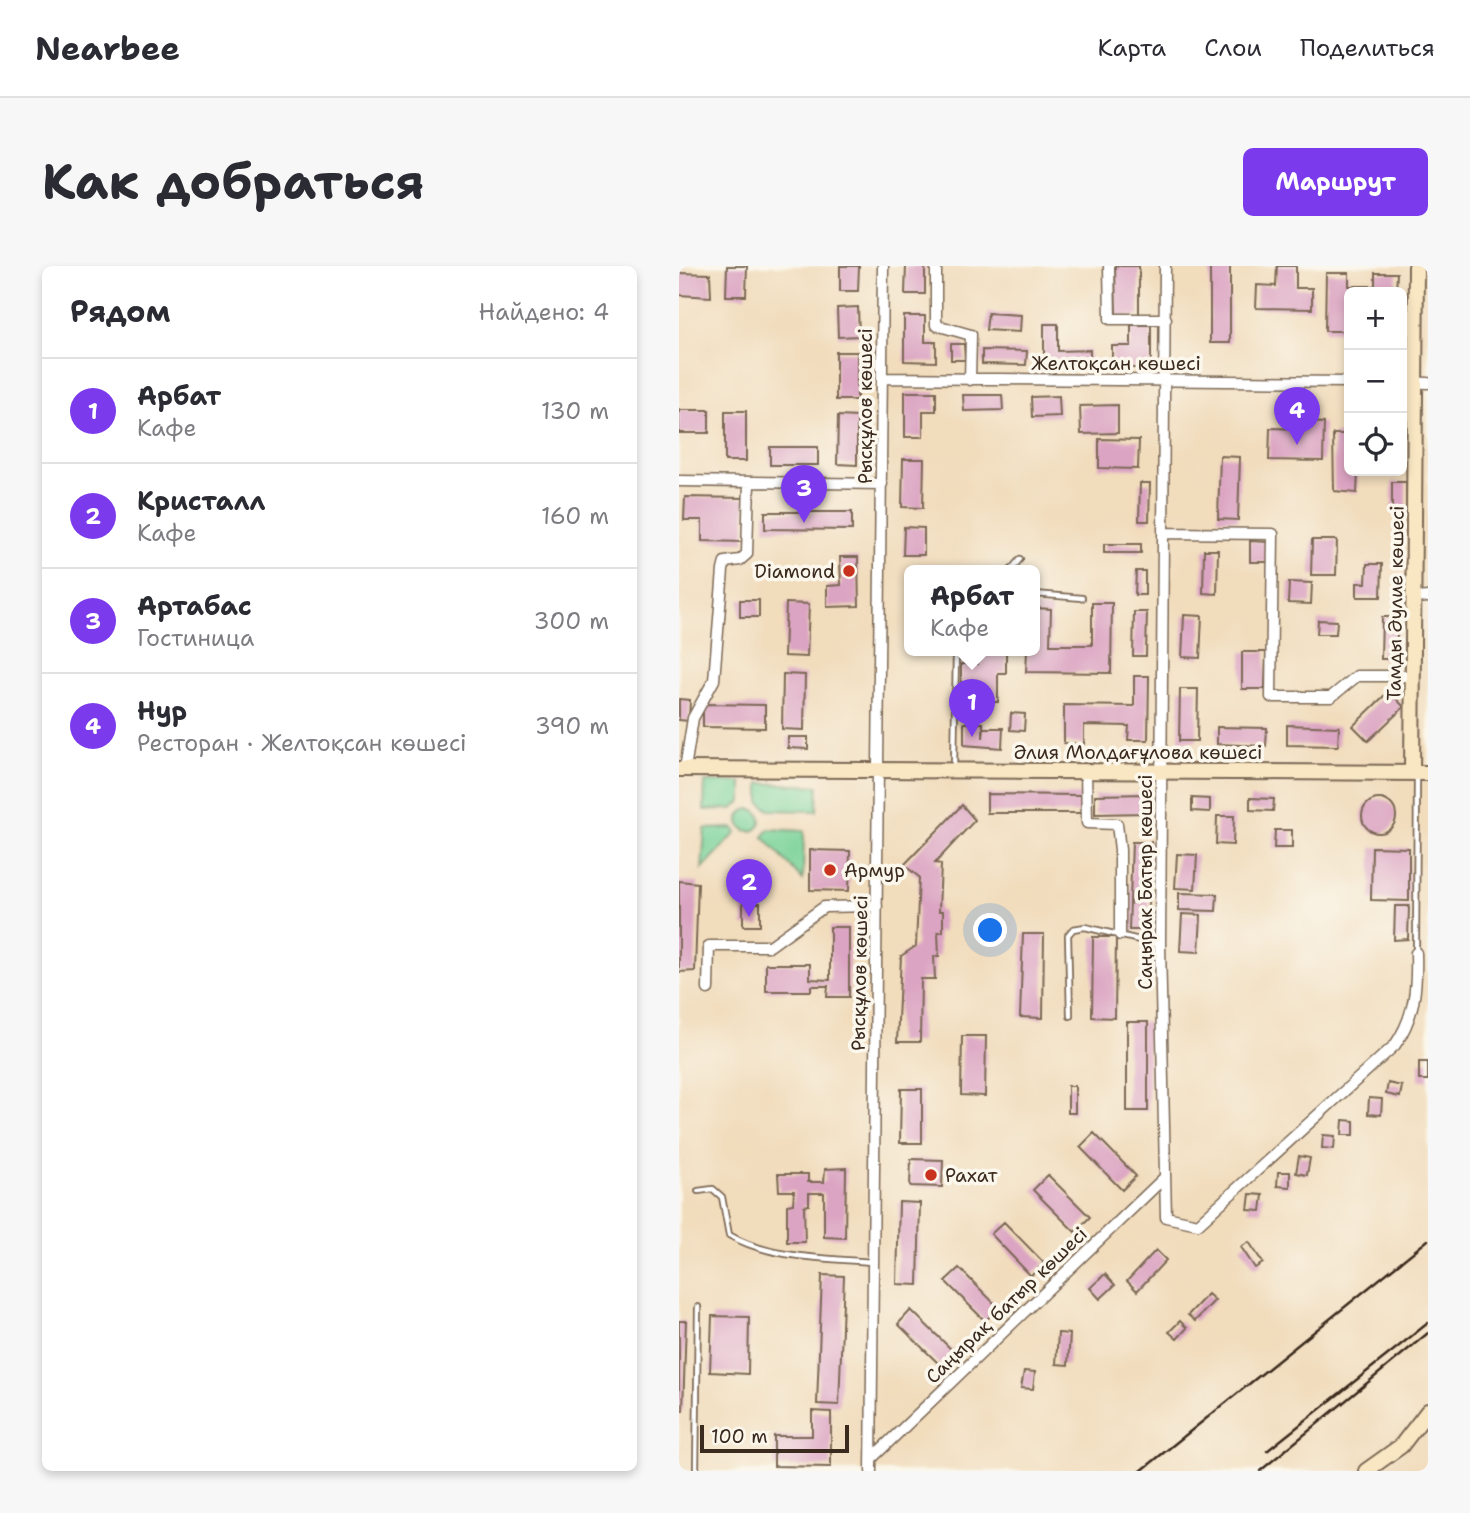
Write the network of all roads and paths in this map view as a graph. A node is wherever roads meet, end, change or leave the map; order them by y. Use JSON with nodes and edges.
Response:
{"nodes":[{"id":1,"x":883,"y":266,"type":"edge"},
{"id":2,"x":936,"y":266,"type":"edge"},
{"id":3,"x":1109,"y":266,"type":"edge"},
{"id":4,"x":1165,"y":266,"type":"edge"},
{"id":5,"x":1416,"y":266,"type":"edge"},
{"id":6,"x":1166,"y":319,"type":"junction"},
{"id":7,"x":883,"y":378,"type":"junction"},
{"id":8,"x":970,"y":380,"type":"junction"},
{"id":9,"x":1166,"y":380,"type":"junction"},
{"id":10,"x":1344,"y":382,"type":"edge"},
{"id":11,"x":1416,"y":382,"type":"edge"},
{"id":12,"x":679,"y":481,"type":"edge"},
{"id":13,"x":749,"y":482,"type":"junction"},
{"id":14,"x":882,"y":484,"type":"junction"},
{"id":15,"x":1165,"y":533,"type":"junction"},
{"id":16,"x":1020,"y":559,"type":"dead end"},
{"id":17,"x":1015,"y":565,"type":"edge"},
{"id":18,"x":1040,"y":594,"type":"edge"},
{"id":19,"x":1082,"y":598,"type":"dead end"},
{"id":20,"x":1422,"y":598,"type":"edge"},
{"id":21,"x":955,"y":656,"type":"edge"},
{"id":22,"x":1414,"y":676,"type":"junction"},
{"id":23,"x":682,"y":769,"type":"edge"},
{"id":24,"x":879,"y":771,"type":"junction"},
{"id":25,"x":954,"y":771,"type":"junction"},
{"id":26,"x":1086,"y":771,"type":"junction"},
{"id":27,"x":1163,"y":771,"type":"junction"},
{"id":28,"x":1419,"y":773,"type":"edge"},
{"id":29,"x":877,"y":906,"type":"junction"},
{"id":30,"x":1120,"y":935,"type":"junction"},
{"id":31,"x":1160,"y":945,"type":"junction"},
{"id":32,"x":1416,"y":953,"type":"joint"},
{"id":33,"x":708,"y":989,"type":"dead end"},
{"id":34,"x":1070,"y":1016,"type":"dead end"},
{"id":35,"x":1165,"y":1177,"type":"junction"},
{"id":36,"x":698,"y":1191,"type":"dead end"},
{"id":37,"x":873,"y":1262,"type":"junction"},
{"id":38,"x":698,"y":1307,"type":"dead end"},
{"id":39,"x":1428,"y":1411,"type":"edge"},
{"id":40,"x":871,"y":1458,"type":"junction"},
{"id":41,"x":696,"y":1471,"type":"edge"},
{"id":42,"x":871,"y":1471,"type":"edge"},
{"id":43,"x":1366,"y":1471,"type":"edge"}],
"edges":[{"from":1,"to":7,"type":"street","name":"Рысқұлов көшесі"},
{"from":2,"to":8,"type":"street"},
{"from":3,"to":6,"type":"street"},
{"from":4,"to":6,"type":"street","name":"Саңырак Батыр көшесі"},
{"from":5,"to":11,"type":"street","name":"Тамды Әулие көшесі"},
{"from":6,"to":9,"type":"street","name":"Саңырак Батыр көшесі"},
{"from":7,"to":8,"type":"street","name":"Желтоқсан көшесі"},
{"from":7,"to":14,"type":"street","name":"Рысқұлов көшесі"},
{"from":8,"to":9,"type":"street","name":"Желтоқсан көшесі"},
{"from":9,"to":10,"type":"street","name":"Желтоқсан көшесі"},
{"from":9,"to":15,"type":"street","name":"Саңырак Батыр көшесі"},
{"from":11,"to":20,"type":"street","name":"Тамды Әулие көшесі"},
{"from":12,"to":13,"type":"street"},
{"from":13,"to":14,"type":"street"},
{"from":13,"to":23,"type":"street"},
{"from":14,"to":24,"type":"street","name":"Рысқұлов көшесі"},
{"from":15,"to":22,"type":"street"},
{"from":15,"to":27,"type":"street","name":"Саңырак Батыр көшесі"},
{"from":16,"to":17,"type":"lane"},
{"from":18,"to":19,"type":"lane"},
{"from":20,"to":22,"type":"street","name":"Тамды Әулие көшесі"},
{"from":21,"to":25,"type":"lane"},
{"from":22,"to":28,"type":"street","name":"Тамды Әулие көшесі"},
{"from":23,"to":24,"type":"street","name":"Әлия Молдағұлова көшесі"},
{"from":24,"to":25,"type":"street","name":"Әлия Молдағұлова көшесі"},
{"from":24,"to":29,"type":"street","name":"Рысқұлов көшесі"},
{"from":25,"to":26,"type":"street","name":"Әлия Молдағұлова көшесі"},
{"from":26,"to":27,"type":"street","name":"Әлия Молдағұлова көшесі"},
{"from":26,"to":30,"type":"street"},
{"from":27,"to":28,"type":"street","name":"Әлия Молдағұлова көшесі"},
{"from":27,"to":31,"type":"street","name":"Саңырак Батыр көшесі"},
{"from":28,"to":32,"type":"lane"},
{"from":29,"to":33,"type":"street"},
{"from":29,"to":37,"type":"street","name":"Рысқұлов көшесі"},
{"from":30,"to":31,"type":"lane"},
{"from":30,"to":34,"type":"lane"},
{"from":31,"to":35,"type":"street","name":"Саңырак Батыр көшесі"},
{"from":32,"to":35,"type":"street","name":"Саңырак Батыр көшесі"},
{"from":35,"to":40,"type":"street","name":"Саңырақ батыр көшесі"},
{"from":36,"to":37,"type":"lane"},
{"from":37,"to":40,"type":"street","name":"Рысқұлов көшесі"},
{"from":38,"to":41,"type":"lane"},
{"from":39,"to":43,"type":"street"},
{"from":40,"to":42,"type":"street","name":"Рысқұлов көшесі"}]}
